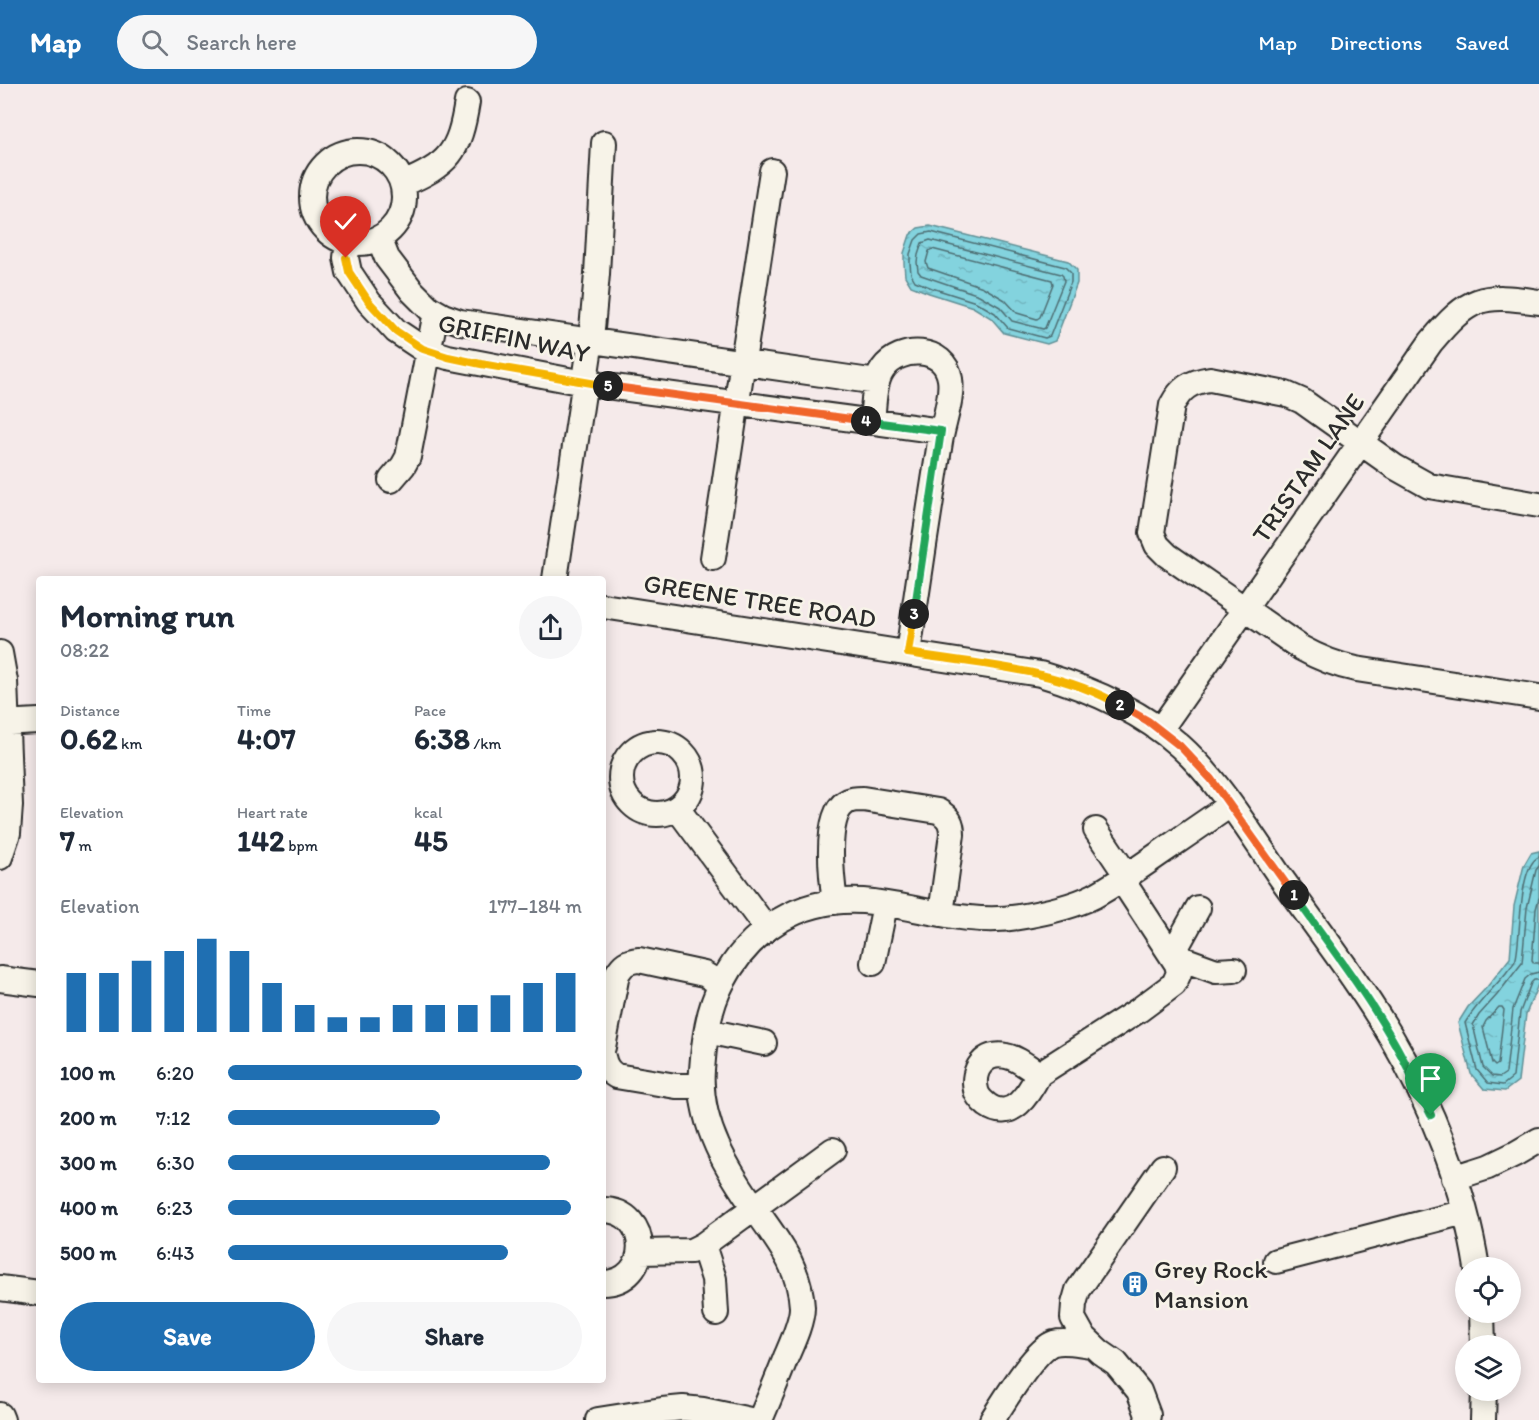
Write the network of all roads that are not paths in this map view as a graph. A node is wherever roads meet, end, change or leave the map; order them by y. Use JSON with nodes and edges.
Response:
{"nodes":[{"id":1,"x":467,"y":102,"type":"dead end"},
{"id":2,"x":604,"y":143,"type":"dead end"},
{"id":3,"x":772,"y":171,"type":"dead end"},
{"id":4,"x":403,"y":184,"type":"junction"},
{"id":5,"x":379,"y":238,"type":"junction"},
{"id":6,"x":348,"y":241,"type":"junction"},
{"id":7,"x":1539,"y":302,"type":"edge"},
{"id":8,"x":436,"y":312,"type":"junction"},
{"id":9,"x":591,"y":340,"type":"junction"},
{"id":10,"x":429,"y":350,"type":"junction"},
{"id":11,"x":743,"y":363,"type":"junction"},
{"id":12,"x":877,"y":382,"type":"junction"},
{"id":13,"x":584,"y":383,"type":"junction"},
{"id":14,"x":737,"y":403,"type":"junction"},
{"id":15,"x":872,"y":422,"type":"junction"},
{"id":16,"x":941,"y":431,"type":"junction"},
{"id":17,"x":1361,"y":443,"type":"junction"},
{"id":18,"x":391,"y":480,"type":"dead end"},
{"id":19,"x":1539,"y":505,"type":"edge"},
{"id":20,"x":712,"y":558,"type":"dead end"},
{"id":21,"x":555,"y":576,"type":"edge"},
{"id":22,"x":606,"y":606,"type":"edge"},
{"id":23,"x":1244,"y":609,"type":"junction"},
{"id":24,"x":908,"y":653,"type":"junction"},
{"id":25,"x":0,"y":654,"type":"edge"},
{"id":26,"x":1539,"y":697,"type":"edge"},
{"id":27,"x":36,"y":721,"type":"edge"},
{"id":28,"x":3,"y":723,"type":"edge"},
{"id":29,"x":1160,"y":730,"type":"junction"},
{"id":30,"x":1230,"y":806,"type":"junction"},
{"id":31,"x":677,"y":808,"type":"dead end"},
{"id":32,"x":1096,"y":830,"type":"dead end"},
{"id":33,"x":0,"y":857,"type":"edge"},
{"id":34,"x":1124,"y":878,"type":"junction"},
{"id":35,"x":835,"y":902,"type":"junction"},
{"id":36,"x":885,"y":905,"type":"junction"},
{"id":37,"x":1198,"y":908,"type":"dead end"},
{"id":38,"x":941,"y":914,"type":"junction"},
{"id":39,"x":766,"y":928,"type":"junction"},
{"id":40,"x":1172,"y":955,"type":"junction"},
{"id":41,"x":873,"y":963,"type":"dead end"},
{"id":42,"x":1234,"y":970,"type":"dead end"},
{"id":43,"x":0,"y":979,"type":"edge"},
{"id":44,"x":36,"y":984,"type":"edge"},
{"id":45,"x":721,"y":984,"type":"junction"},
{"id":46,"x":606,"y":1030,"type":"edge"},
{"id":47,"x":707,"y":1031,"type":"junction"},
{"id":48,"x":764,"y":1043,"type":"dead end"},
{"id":49,"x":606,"y":1066,"type":"edge"},
{"id":50,"x":1039,"y":1074,"type":"dead end"},
{"id":51,"x":702,"y":1086,"type":"junction"},
{"id":52,"x":1539,"y":1140,"type":"edge"},
{"id":53,"x":833,"y":1150,"type":"dead end"},
{"id":54,"x":1163,"y":1167,"type":"dead end"},
{"id":55,"x":1454,"y":1178,"type":"junction"},
{"id":56,"x":754,"y":1208,"type":"junction"},
{"id":57,"x":606,"y":1210,"type":"edge"},
{"id":58,"x":1465,"y":1212,"type":"junction"},
{"id":59,"x":702,"y":1245,"type":"junction"},
{"id":60,"x":640,"y":1252,"type":"junction"},
{"id":61,"x":1475,"y":1257,"type":"edge"},
{"id":62,"x":1276,"y":1261,"type":"dead end"},
{"id":63,"x":606,"y":1282,"type":"edge"},
{"id":64,"x":0,"y":1288,"type":"edge"},
{"id":65,"x":36,"y":1293,"type":"edge"},
{"id":66,"x":716,"y":1313,"type":"dead end"},
{"id":67,"x":1092,"y":1345,"type":"junction"},
{"id":68,"x":1484,"y":1401,"type":"edge"},
{"id":69,"x":0,"y":1414,"type":"edge"},
{"id":70,"x":640,"y":1417,"type":"edge"},
{"id":71,"x":2,"y":1420,"type":"edge"},
{"id":72,"x":598,"y":1420,"type":"edge"},
{"id":73,"x":750,"y":1420,"type":"edge"},
{"id":74,"x":760,"y":1420,"type":"edge"},
{"id":75,"x":992,"y":1420,"type":"edge"},
{"id":76,"x":1147,"y":1420,"type":"edge"},
{"id":77,"x":1483,"y":1420,"type":"edge"}],
"edges":[{"from":1,"to":4,"type":"street"},
{"from":2,"to":9,"type":"street"},
{"from":3,"to":11,"type":"street"},
{"from":4,"to":5,"type":"street"},
{"from":4,"to":6,"type":"street"},
{"from":5,"to":6,"type":"street"},
{"from":5,"to":8,"type":"street","name":"GRIFFIN WAY"},
{"from":6,"to":10,"type":"street","name":"GRIFFIN WAY"},
{"from":7,"to":17,"type":"street","name":"TRISTAM LANE"},
{"from":8,"to":9,"type":"street","name":"GRIFFIN WAY"},
{"from":8,"to":10,"type":"street"},
{"from":9,"to":11,"type":"street","name":"GRIFFIN WAY"},
{"from":9,"to":13,"type":"street"},
{"from":10,"to":13,"type":"street","name":"GRIFFIN WAY"},
{"from":10,"to":18,"type":"street"},
{"from":11,"to":12,"type":"street","name":"GRIFFIN WAY"},
{"from":11,"to":14,"type":"street"},
{"from":12,"to":15,"type":"street"},
{"from":12,"to":16,"type":"street"},
{"from":13,"to":14,"type":"street","name":"GRIFFIN WAY"},
{"from":13,"to":21,"type":"street"},
{"from":14,"to":15,"type":"street","name":"GRIFFIN WAY"},
{"from":14,"to":20,"type":"street"},
{"from":15,"to":16,"type":"street","name":"GRIFFIN WAY"},
{"from":16,"to":24,"type":"street"},
{"from":17,"to":19,"type":"street"},
{"from":17,"to":23,"type":"street","name":"TRISTAM LANE"},
{"from":17,"to":23,"type":"street"},
{"from":22,"to":24,"type":"street","name":"GREENE TREE ROAD"},
{"from":23,"to":26,"type":"street"},
{"from":23,"to":29,"type":"street","name":"TRISTAM LANE"},
{"from":24,"to":29,"type":"street","name":"GREENE TREE ROAD"},
{"from":25,"to":28,"type":"street"},
{"from":27,"to":28,"type":"street"},
{"from":28,"to":33,"type":"street"},
{"from":29,"to":30,"type":"street","name":"GREENE TREE ROAD"},
{"from":30,"to":34,"type":"street"},
{"from":30,"to":55,"type":"street","name":"GREENE TREE ROAD"},
{"from":31,"to":39,"type":"street"},
{"from":32,"to":34,"type":"street"},
{"from":34,"to":38,"type":"street"},
{"from":34,"to":40,"type":"street"},
{"from":35,"to":36,"type":"street"},
{"from":35,"to":38,"type":"street"},
{"from":35,"to":39,"type":"street"},
{"from":36,"to":38,"type":"street"},
{"from":36,"to":41,"type":"street"},
{"from":37,"to":40,"type":"street"},
{"from":39,"to":45,"type":"street"},
{"from":40,"to":42,"type":"street"},
{"from":40,"to":50,"type":"street"},
{"from":43,"to":44,"type":"street"},
{"from":45,"to":46,"type":"street"},
{"from":45,"to":47,"type":"street"},
{"from":47,"to":48,"type":"street"},
{"from":47,"to":51,"type":"street"},
{"from":49,"to":51,"type":"street"},
{"from":51,"to":56,"type":"street"},
{"from":52,"to":55,"type":"street"},
{"from":53,"to":56,"type":"street"},
{"from":54,"to":67,"type":"street"},
{"from":55,"to":58,"type":"street","name":"GREENE TREE ROAD"},
{"from":56,"to":59,"type":"street"},
{"from":56,"to":74,"type":"street"},
{"from":57,"to":60,"type":"street"},
{"from":58,"to":61,"type":"street","name":"GREENE TREE ROAD"},
{"from":58,"to":62,"type":"street"},
{"from":59,"to":60,"type":"street"},
{"from":59,"to":66,"type":"street"},
{"from":60,"to":63,"type":"street"},
{"from":64,"to":65,"type":"street"},
{"from":67,"to":75,"type":"street"},
{"from":67,"to":76,"type":"street"},
{"from":68,"to":77,"type":"street"},
{"from":69,"to":71,"type":"street"},
{"from":70,"to":72,"type":"street"},
{"from":70,"to":73,"type":"street"}]}
